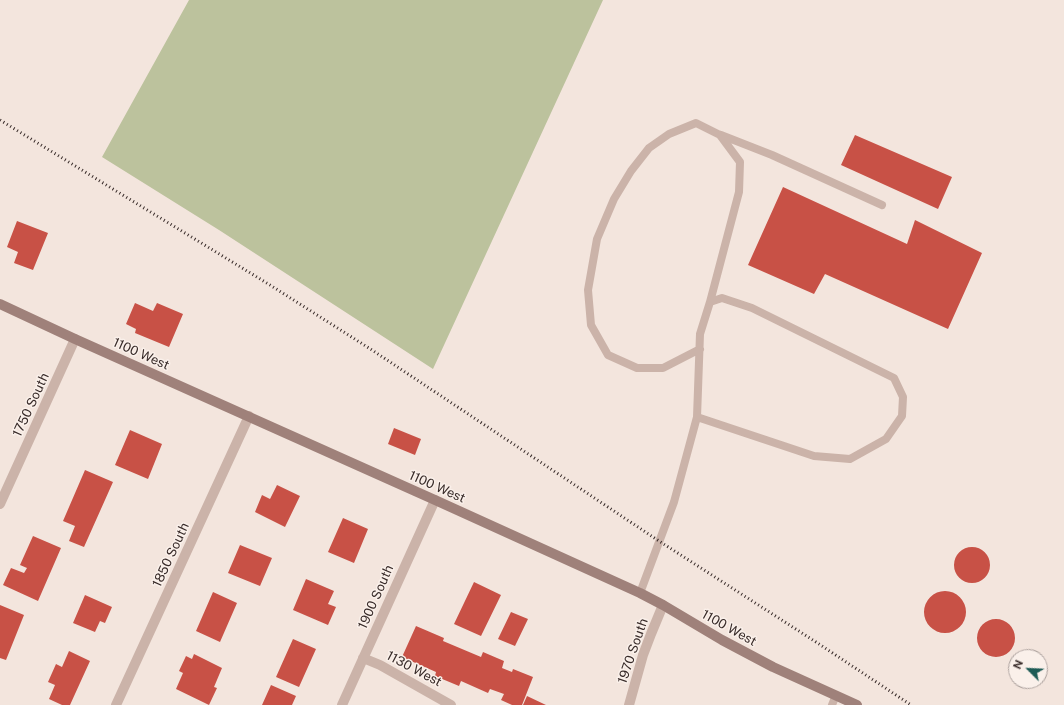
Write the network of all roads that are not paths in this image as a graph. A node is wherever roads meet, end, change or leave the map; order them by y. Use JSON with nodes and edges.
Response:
{"nodes":[{"id":1,"x":720,"y":135,"type":"junction"},
{"id":2,"x":882,"y":204,"type":"dead end"},
{"id":3,"x":710,"y":302,"type":"junction"},
{"id":4,"x":0,"y":304,"type":"edge"},
{"id":5,"x":75,"y":339,"type":"junction"},
{"id":6,"x":700,"y":349,"type":"junction"},
{"id":7,"x":249,"y":416,"type":"junction"},
{"id":8,"x":698,"y":418,"type":"junction"},
{"id":9,"x":435,"y":500,"type":"junction"},
{"id":10,"x":0,"y":504,"type":"edge"},
{"id":11,"x":640,"y":593,"type":"junction"},
{"id":12,"x":663,"y":605,"type":"junction"},
{"id":13,"x":363,"y":658,"type":"junction"},
{"id":14,"x":834,"y":700,"type":"edge"},
{"id":15,"x":116,"y":705,"type":"edge"},
{"id":16,"x":342,"y":705,"type":"edge"},
{"id":17,"x":452,"y":705,"type":"edge"},
{"id":18,"x":629,"y":705,"type":"edge"},
{"id":19,"x":858,"y":705,"type":"edge"}],
"edges":[{"from":1,"to":2,"type":"lane"},
{"from":1,"to":3,"type":"lane"},
{"from":1,"to":6,"type":"lane"},
{"from":3,"to":6,"type":"lane"},
{"from":3,"to":8,"type":"lane"},
{"from":4,"to":5,"type":"street","name":"1100 West"},
{"from":5,"to":7,"type":"street","name":"1100 West"},
{"from":5,"to":10,"type":"street","name":"1750 South"},
{"from":6,"to":8,"type":"lane"},
{"from":7,"to":9,"type":"street","name":"1100 West"},
{"from":7,"to":15,"type":"street","name":"1850 South"},
{"from":8,"to":11,"type":"lane"},
{"from":9,"to":11,"type":"street","name":"1100 West"},
{"from":9,"to":13,"type":"street","name":"1900 South"},
{"from":11,"to":12,"type":"street","name":"1100 West"},
{"from":12,"to":14,"type":"street","name":"1100 West"},
{"from":12,"to":18,"type":"street","name":"1970 South"},
{"from":13,"to":16,"type":"street","name":"1900 South"},
{"from":13,"to":17,"type":"street","name":"1130 West"},
{"from":14,"to":19,"type":"street","name":"1100 West"}]}
